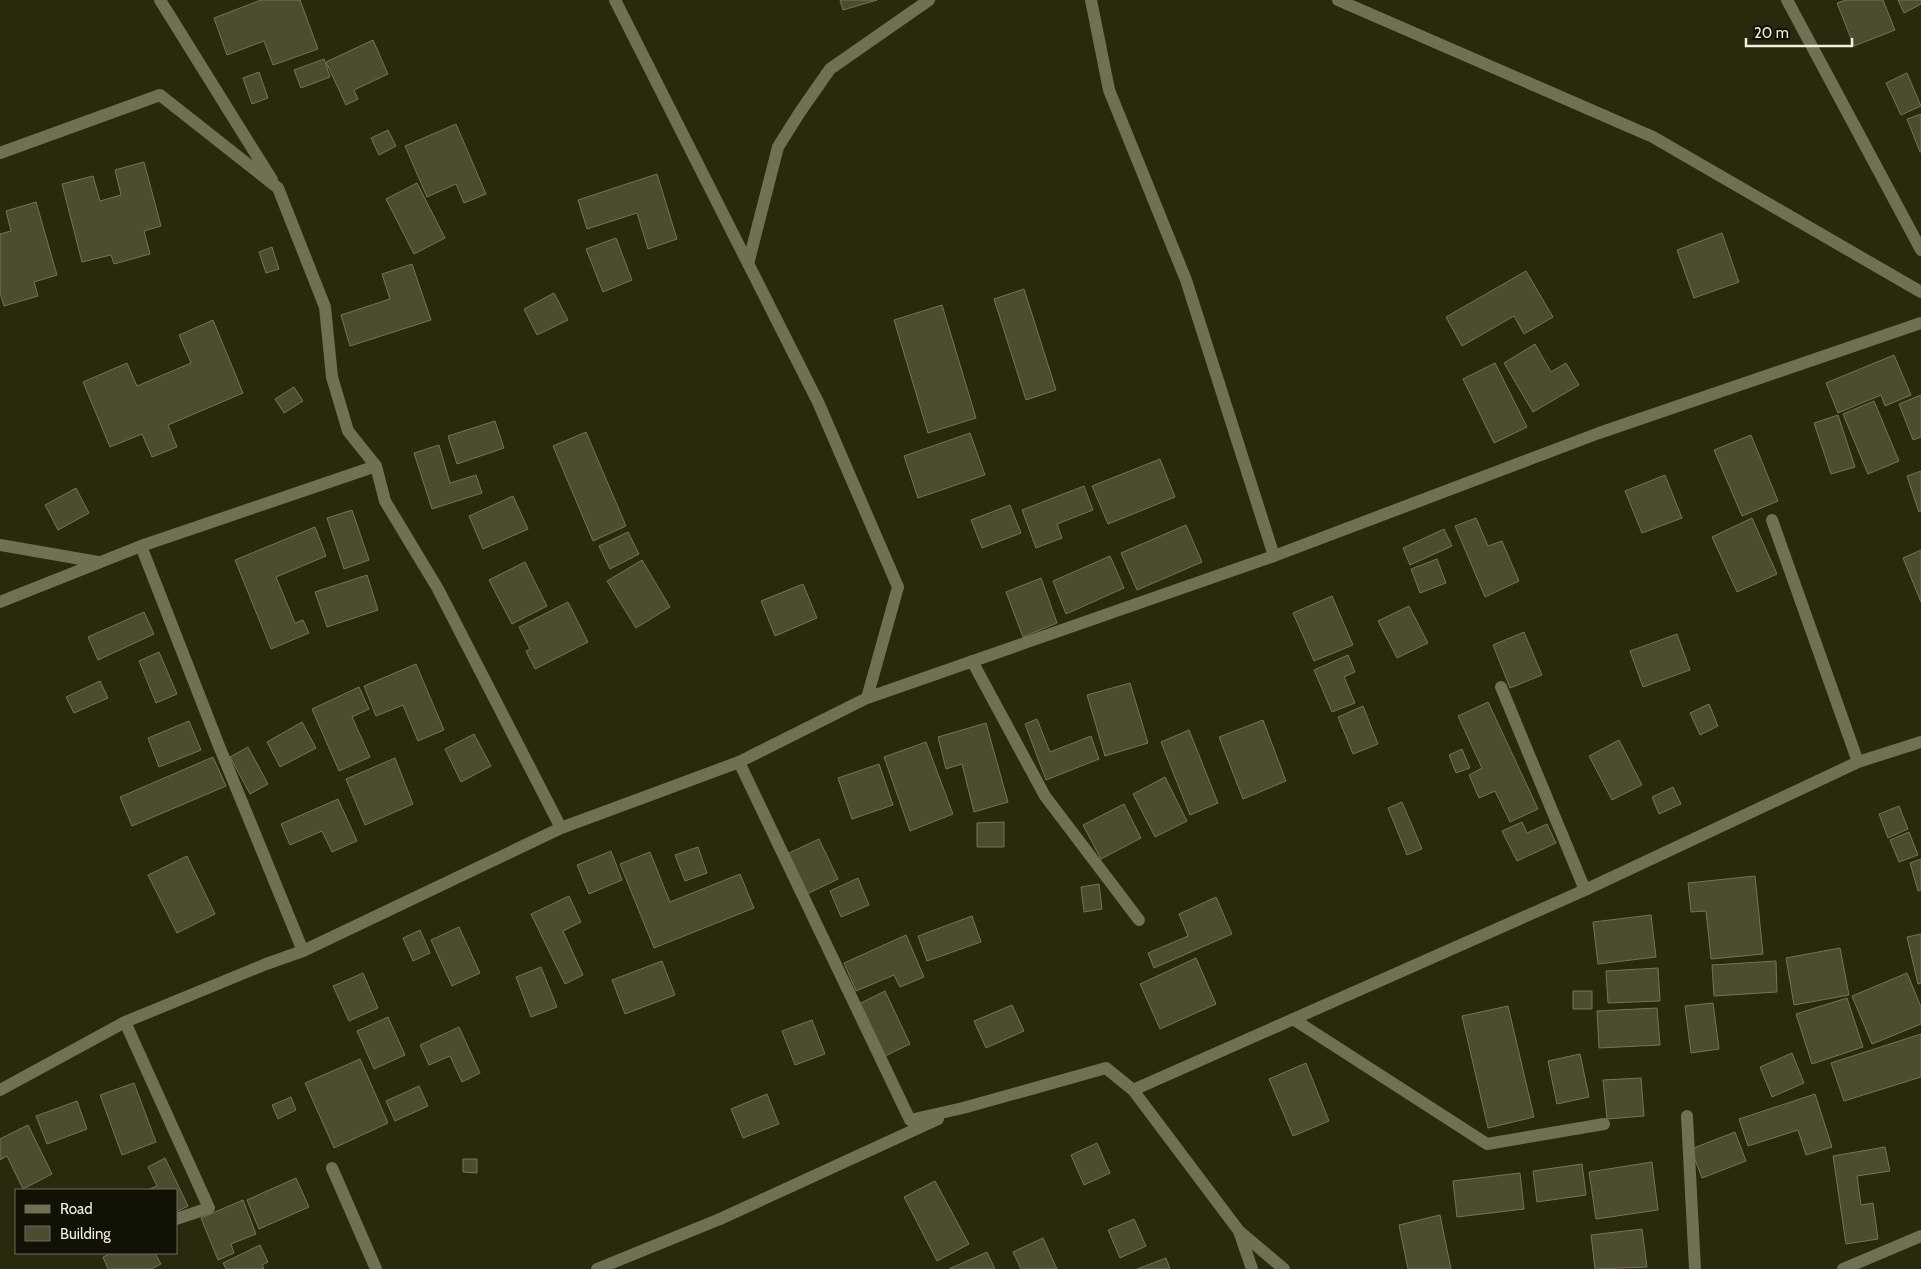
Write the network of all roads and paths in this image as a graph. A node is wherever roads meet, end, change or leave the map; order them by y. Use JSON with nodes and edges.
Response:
{"nodes":[{"id":1,"x":160,"y":0,"type":"edge"},
{"id":2,"x":614,"y":0,"type":"edge"},
{"id":3,"x":929,"y":0,"type":"edge"},
{"id":4,"x":1091,"y":0,"type":"edge"},
{"id":5,"x":1338,"y":0,"type":"edge"},
{"id":6,"x":1787,"y":0,"type":"edge"},
{"id":7,"x":0,"y":153,"type":"edge"},
{"id":8,"x":278,"y":188,"type":"junction"},
{"id":9,"x":1921,"y":250,"type":"edge"},
{"id":10,"x":748,"y":264,"type":"junction"},
{"id":11,"x":1921,"y":292,"type":"edge"},
{"id":12,"x":1921,"y":323,"type":"edge"},
{"id":13,"x":376,"y":466,"type":"junction"},
{"id":14,"x":1772,"y":520,"type":"dead end"},
{"id":15,"x":0,"y":545,"type":"edge"},
{"id":16,"x":141,"y":546,"type":"junction"},
{"id":17,"x":1274,"y":556,"type":"junction"},
{"id":18,"x":98,"y":562,"type":"junction"},
{"id":19,"x":0,"y":602,"type":"edge"},
{"id":20,"x":972,"y":661,"type":"junction"},
{"id":21,"x":1501,"y":687,"type":"dead end"},
{"id":22,"x":868,"y":698,"type":"junction"},
{"id":23,"x":1921,"y":742,"type":"edge"},
{"id":24,"x":739,"y":762,"type":"junction"},
{"id":25,"x":1858,"y":762,"type":"junction"},
{"id":26,"x":561,"y":828,"type":"junction"},
{"id":27,"x":1585,"y":890,"type":"junction"},
{"id":28,"x":1138,"y":920,"type":"dead end"},
{"id":29,"x":303,"y":951,"type":"junction"},
{"id":30,"x":1293,"y":1019,"type":"junction"},
{"id":31,"x":125,"y":1022,"type":"junction"},
{"id":32,"x":0,"y":1090,"type":"edge"},
{"id":33,"x":1133,"y":1090,"type":"junction"},
{"id":34,"x":963,"y":1108,"type":"junction"},
{"id":35,"x":1687,"y":1116,"type":"dead end"},
{"id":36,"x":1604,"y":1124,"type":"dead end"},
{"id":37,"x":332,"y":1168,"type":"dead end"},
{"id":38,"x":178,"y":1218,"type":"edge"},
{"id":39,"x":1240,"y":1231,"type":"junction"},
{"id":40,"x":1921,"y":1236,"type":"edge"},
{"id":41,"x":376,"y":1269,"type":"edge"},
{"id":42,"x":597,"y":1269,"type":"edge"},
{"id":43,"x":1252,"y":1269,"type":"edge"},
{"id":44,"x":1284,"y":1269,"type":"edge"},
{"id":45,"x":1695,"y":1269,"type":"edge"},
{"id":46,"x":1843,"y":1269,"type":"edge"}],
"edges":[{"from":1,"to":8,"type":"street"},
{"from":2,"to":10,"type":"street"},
{"from":3,"to":10,"type":"street"},
{"from":4,"to":17,"type":"street"},
{"from":5,"to":11,"type":"street"},
{"from":6,"to":9,"type":"street"},
{"from":7,"to":8,"type":"street"},
{"from":8,"to":13,"type":"street"},
{"from":10,"to":22,"type":"street"},
{"from":12,"to":17,"type":"street"},
{"from":13,"to":16,"type":"street"},
{"from":13,"to":26,"type":"street"},
{"from":14,"to":25,"type":"street"},
{"from":15,"to":18,"type":"street"},
{"from":16,"to":18,"type":"street"},
{"from":16,"to":29,"type":"street"},
{"from":17,"to":20,"type":"street"},
{"from":18,"to":19,"type":"street"},
{"from":20,"to":22,"type":"street"},
{"from":20,"to":28,"type":"street"},
{"from":21,"to":27,"type":"street"},
{"from":22,"to":24,"type":"street"},
{"from":23,"to":25,"type":"street"},
{"from":24,"to":26,"type":"street"},
{"from":24,"to":34,"type":"street"},
{"from":25,"to":27,"type":"street"},
{"from":26,"to":29,"type":"street"},
{"from":27,"to":30,"type":"street"},
{"from":29,"to":31,"type":"street"},
{"from":30,"to":33,"type":"street"},
{"from":30,"to":36,"type":"street"},
{"from":31,"to":32,"type":"street"},
{"from":31,"to":38,"type":"street"},
{"from":33,"to":34,"type":"street"},
{"from":33,"to":39,"type":"street"},
{"from":34,"to":42,"type":"street"},
{"from":35,"to":45,"type":"street"},
{"from":37,"to":41,"type":"street"},
{"from":39,"to":43,"type":"street"},
{"from":39,"to":44,"type":"street"},
{"from":40,"to":46,"type":"street"}]}
